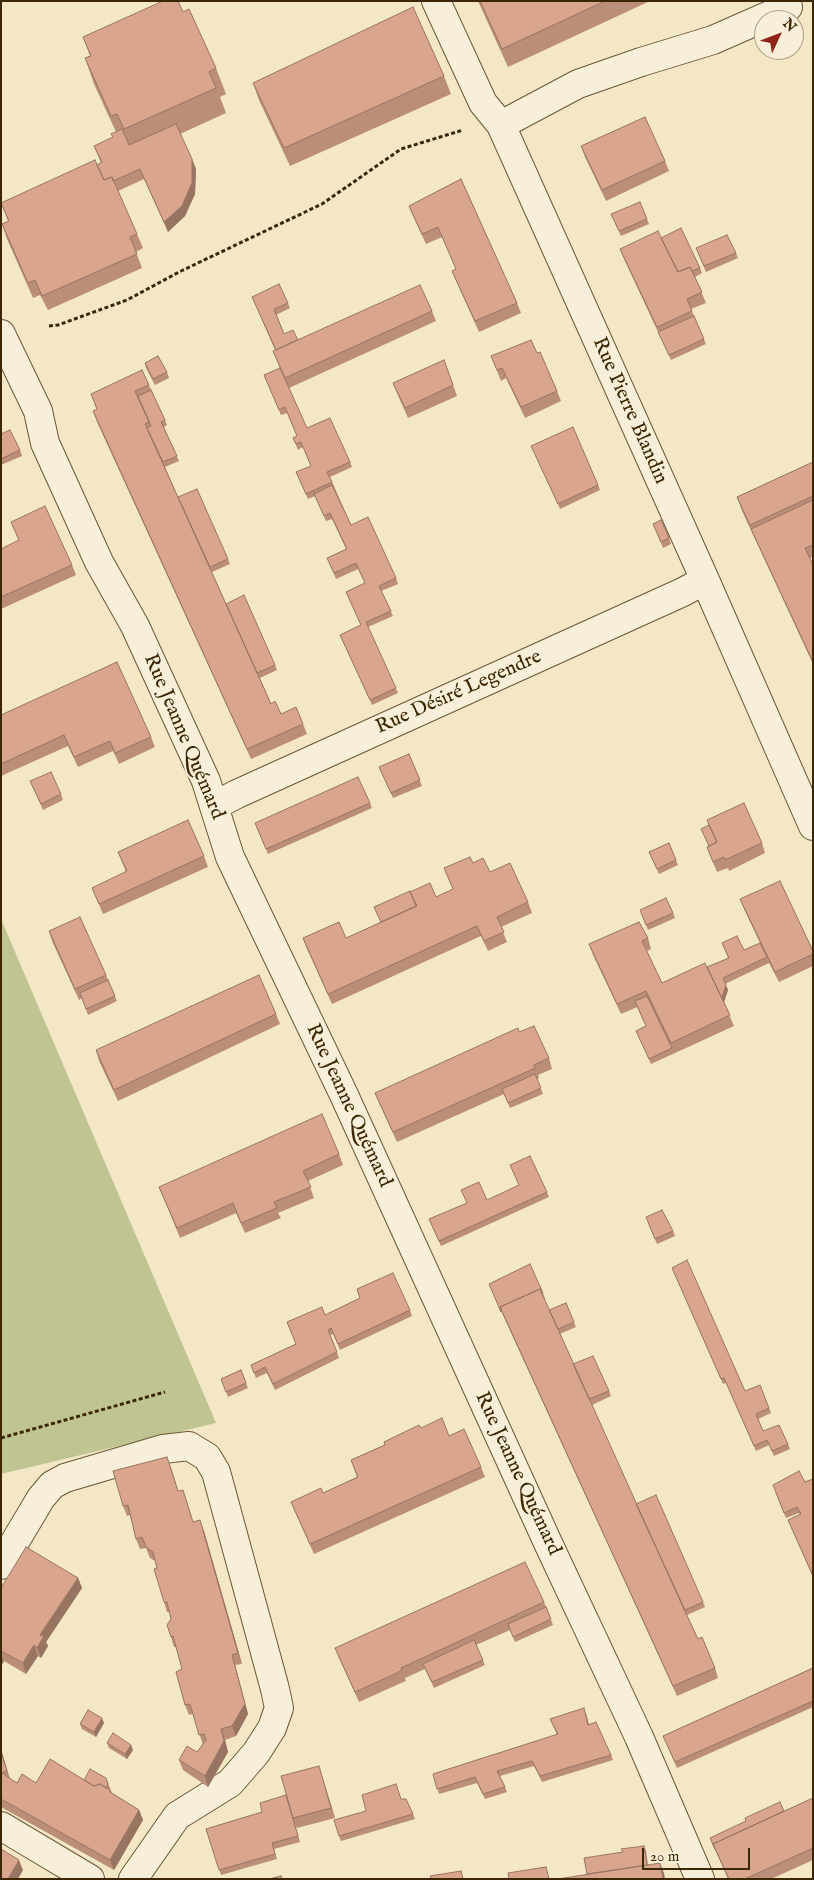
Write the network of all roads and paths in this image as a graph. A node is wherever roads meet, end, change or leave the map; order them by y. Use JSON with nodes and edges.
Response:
{"nodes":[{"id":1,"x":436,"y":1,"type":"edge"},
{"id":2,"x":788,"y":7,"type":"dead end"},
{"id":3,"x":468,"y":126,"type":"dead end"},
{"id":4,"x":500,"y":126,"type":"junction"},
{"id":5,"x":48,"y":326,"type":"dead end"},
{"id":6,"x":1,"y":334,"type":"edge"},
{"id":7,"x":705,"y":580,"type":"junction"},
{"id":8,"x":214,"y":806,"type":"junction"},
{"id":9,"x":813,"y":826,"type":"edge"},
{"id":10,"x":165,"y":1392,"type":"dead end"},
{"id":11,"x":1,"y":1438,"type":"edge"},
{"id":12,"x":1,"y":1565,"type":"edge"},
{"id":13,"x":1,"y":1826,"type":"edge"},
{"id":14,"x":90,"y":1879,"type":"edge"},
{"id":15,"x":133,"y":1879,"type":"edge"},
{"id":16,"x":700,"y":1879,"type":"edge"}],
"edges":[{"from":1,"to":4,"type":"street","name":"Rue Pierre Blandin"},
{"from":2,"to":4,"type":"street"},
{"from":3,"to":5,"type":"path"},
{"from":4,"to":7,"type":"street","name":"Rue Pierre Blandin"},
{"from":6,"to":8,"type":"street","name":"Rue Jeanne Quémard"},
{"from":7,"to":8,"type":"street","name":"Rue Désiré Legendre"},
{"from":7,"to":9,"type":"street","name":"Rue Pierre Blandin"},
{"from":8,"to":16,"type":"street","name":"Rue Jeanne Quémard"},
{"from":10,"to":11,"type":"path"},
{"from":12,"to":15,"type":"street"},
{"from":13,"to":14,"type":"street"}]}
